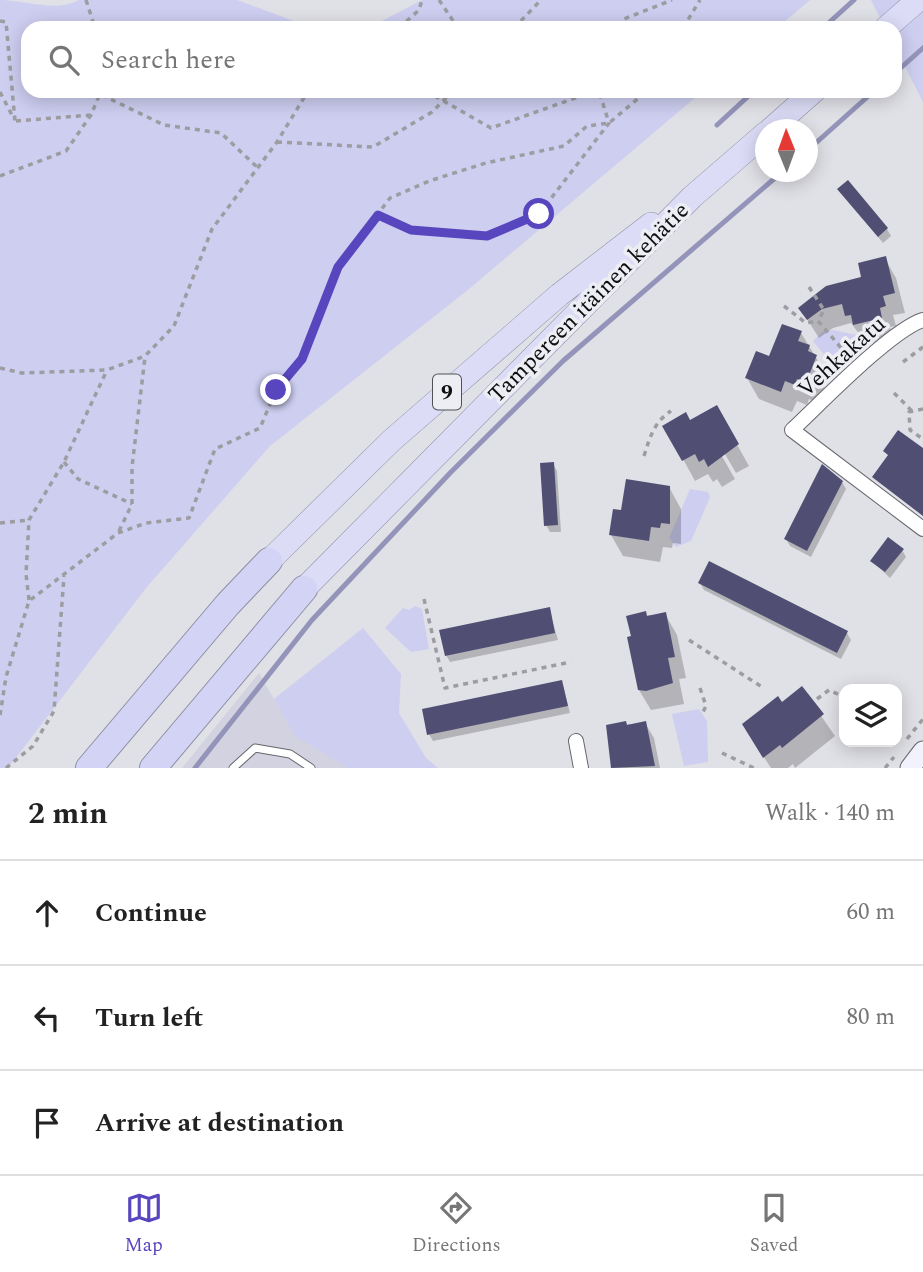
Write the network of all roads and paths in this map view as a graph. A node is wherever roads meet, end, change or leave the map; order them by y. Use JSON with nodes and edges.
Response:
{"nodes":[{"id":1,"x":86,"y":0,"type":"edge"},
{"id":2,"x":422,"y":0,"type":"edge"},
{"id":3,"x":439,"y":0,"type":"edge"},
{"id":4,"x":541,"y":0,"type":"edge"},
{"id":5,"x":672,"y":0,"type":"edge"},
{"id":6,"x":700,"y":0,"type":"edge"},
{"id":7,"x":918,"y":0,"type":"edge"},
{"id":8,"x":0,"y":21,"type":"edge"},
{"id":9,"x":93,"y":21,"type":"edge"},
{"id":10,"x":407,"y":21,"type":"edge"},
{"id":11,"x":453,"y":21,"type":"edge"},
{"id":12,"x":521,"y":21,"type":"edge"},
{"id":13,"x":623,"y":21,"type":"edge"},
{"id":14,"x":688,"y":21,"type":"edge"},
{"id":15,"x":894,"y":21,"type":"edge"},
{"id":16,"x":0,"y":92,"type":"edge"},
{"id":17,"x":99,"y":98,"type":"edge"},
{"id":18,"x":111,"y":98,"type":"edge"},
{"id":19,"x":304,"y":98,"type":"edge"},
{"id":20,"x":440,"y":98,"type":"edge"},
{"id":21,"x":577,"y":98,"type":"edge"},
{"id":22,"x":600,"y":98,"type":"edge"},
{"id":23,"x":639,"y":98,"type":"edge"},
{"id":24,"x":806,"y":98,"type":"edge"},
{"id":25,"x":444,"y":100,"type":"junction"},
{"id":26,"x":91,"y":115,"type":"junction"},
{"id":27,"x":782,"y":119,"type":"edge"},
{"id":28,"x":15,"y":121,"type":"junction"},
{"id":29,"x":609,"y":123,"type":"junction"},
{"id":30,"x":277,"y":142,"type":"junction"},
{"id":31,"x":755,"y":142,"type":"edge"},
{"id":32,"x":258,"y":168,"type":"junction"},
{"id":33,"x":0,"y":176,"type":"edge"},
{"id":34,"x":692,"y":197,"type":"junction"},
{"id":35,"x":378,"y":215,"type":"junction"},
{"id":36,"x":809,"y":287,"type":"dead end"},
{"id":37,"x":784,"y":306,"type":"dead end"},
{"id":38,"x":923,"y":320,"type":"edge"},
{"id":39,"x":818,"y":321,"type":"junction"},
{"id":40,"x":923,"y":347,"type":"edge"},
{"id":41,"x":145,"y":356,"type":"junction"},
{"id":42,"x":903,"y":362,"type":"dead end"},
{"id":43,"x":0,"y":369,"type":"edge"},
{"id":44,"x":859,"y":369,"type":"junction"},
{"id":45,"x":107,"y":370,"type":"junction"},
{"id":46,"x":894,"y":393,"type":"dead end"},
{"id":47,"x":923,"y":409,"type":"edge"},
{"id":48,"x":671,"y":411,"type":"dead end"},
{"id":49,"x":912,"y":411,"type":"junction"},
{"id":50,"x":923,"y":439,"type":"edge"},
{"id":51,"x":644,"y":456,"type":"dead end"},
{"id":52,"x":64,"y":462,"type":"junction"},
{"id":53,"x":132,"y":504,"type":"junction"},
{"id":54,"x":29,"y":520,"type":"junction"},
{"id":55,"x":0,"y":523,"type":"edge"},
{"id":56,"x":923,"y":529,"type":"edge"},
{"id":57,"x":118,"y":533,"type":"junction"},
{"id":58,"x":269,"y":561,"type":"joint"},
{"id":59,"x":64,"y":574,"type":"junction"},
{"id":60,"x":304,"y":589,"type":"joint"},
{"id":61,"x":424,"y":599,"type":"dead end"},
{"id":62,"x":29,"y":601,"type":"junction"},
{"id":63,"x":689,"y":640,"type":"dead end"},
{"id":64,"x":571,"y":662,"type":"dead end"},
{"id":65,"x":762,"y":687,"type":"dead end"},
{"id":66,"x":700,"y":688,"type":"dead end"},
{"id":67,"x":839,"y":695,"type":"edge"},
{"id":68,"x":817,"y":699,"type":"dead end"},
{"id":69,"x":702,"y":714,"type":"dead end"},
{"id":70,"x":0,"y":715,"type":"edge"},
{"id":71,"x":576,"y":741,"type":"dead end"},
{"id":72,"x":923,"y":751,"type":"edge"},
{"id":73,"x":722,"y":753,"type":"dead end"},
{"id":74,"x":6,"y":768,"type":"edge"},
{"id":75,"x":89,"y":768,"type":"edge"},
{"id":76,"x":153,"y":768,"type":"edge"},
{"id":77,"x":233,"y":768,"type":"edge"},
{"id":78,"x":311,"y":768,"type":"edge"},
{"id":79,"x":581,"y":768,"type":"edge"},
{"id":80,"x":754,"y":768,"type":"edge"},
{"id":81,"x":910,"y":768,"type":"edge"}],
"edges":[{"from":1,"to":9,"type":"path"},
{"from":2,"to":10,"type":"path"},
{"from":3,"to":11,"type":"path"},
{"from":4,"to":12,"type":"path"},
{"from":5,"to":13,"type":"path"},
{"from":6,"to":14,"type":"path"},
{"from":7,"to":15,"type":"highway"},
{"from":8,"to":28,"type":"path"},
{"from":16,"to":28,"type":"path"},
{"from":17,"to":26,"type":"path"},
{"from":18,"to":32,"type":"path"},
{"from":19,"to":30,"type":"path"},
{"from":20,"to":25,"type":"path"},
{"from":21,"to":25,"type":"path"},
{"from":22,"to":29,"type":"path"},
{"from":23,"to":29,"type":"path"},
{"from":24,"to":27,"type":"highway"},
{"from":25,"to":30,"type":"path"},
{"from":26,"to":28,"type":"path"},
{"from":26,"to":33,"type":"path"},
{"from":29,"to":35,"type":"path"},
{"from":29,"to":35,"type":"path"},
{"from":30,"to":32,"type":"path"},
{"from":31,"to":34,"type":"highway","number":"9"},
{"from":32,"to":41,"type":"path"},
{"from":34,"to":58,"type":"highway","name":"Tampereen itäinen kehätie","number":"9"},
{"from":34,"to":60,"type":"highway","name":"Tampereen itäinen kehätie","number":"9"},
{"from":35,"to":57,"type":"path"},
{"from":36,"to":39,"type":"path"},
{"from":37,"to":39,"type":"path"},
{"from":38,"to":44,"type":"street","name":"Vehkakatu"},
{"from":39,"to":44,"type":"path"},
{"from":40,"to":42,"type":"path"},
{"from":41,"to":45,"type":"path"},
{"from":41,"to":53,"type":"path"},
{"from":43,"to":45,"type":"path"},
{"from":44,"to":56,"type":"street","name":"Vehkakatu"},
{"from":45,"to":52,"type":"path"},
{"from":46,"to":49,"type":"path"},
{"from":47,"to":49,"type":"path"},
{"from":48,"to":51,"type":"path"},
{"from":49,"to":50,"type":"path"},
{"from":52,"to":53,"type":"path"},
{"from":52,"to":54,"type":"path"},
{"from":53,"to":57,"type":"path"},
{"from":54,"to":55,"type":"path"},
{"from":54,"to":62,"type":"path"},
{"from":57,"to":59,"type":"path"},
{"from":58,"to":75,"type":"highway","name":"Tampereen itäinen kehätie","number":"9"},
{"from":59,"to":62,"type":"path"},
{"from":59,"to":74,"type":"path"},
{"from":60,"to":76,"type":"highway","name":"Tampereen itäinen kehätie","number":"9"},
{"from":61,"to":64,"type":"path"},
{"from":62,"to":70,"type":"path"},
{"from":63,"to":65,"type":"path"},
{"from":66,"to":69,"type":"path"},
{"from":67,"to":68,"type":"path"},
{"from":71,"to":79,"type":"street"},
{"from":72,"to":81,"type":"main road"},
{"from":73,"to":80,"type":"path"},
{"from":77,"to":78,"type":"lane"}]}
